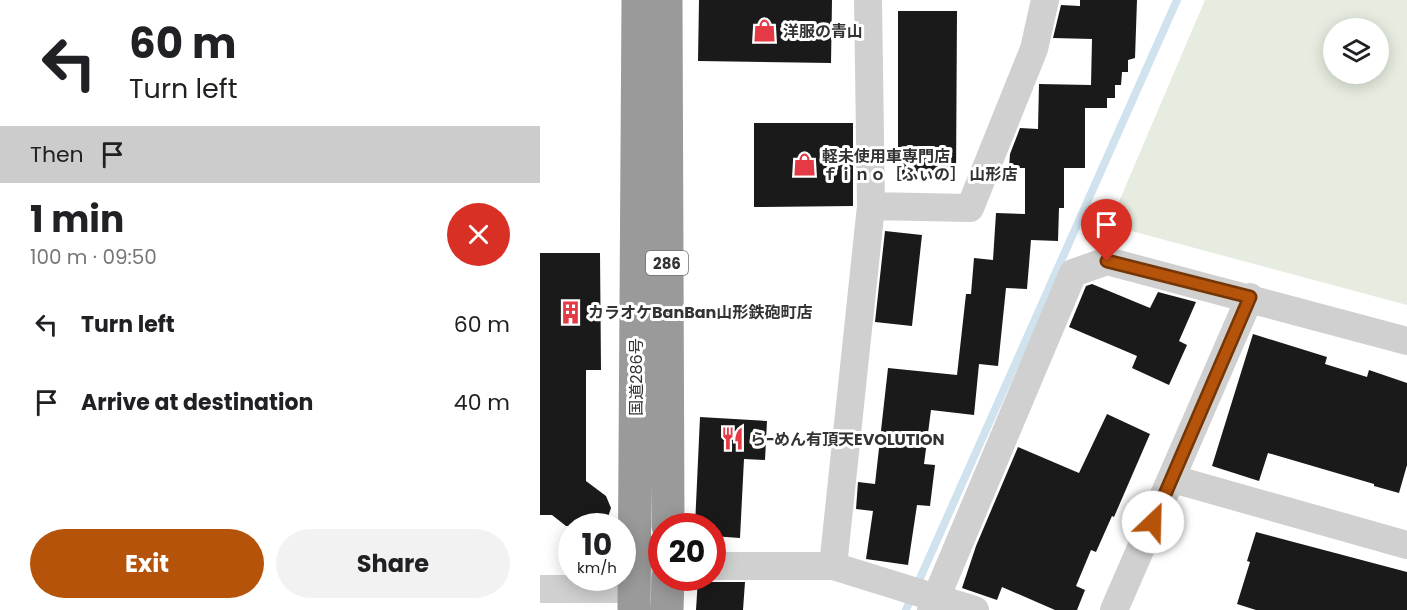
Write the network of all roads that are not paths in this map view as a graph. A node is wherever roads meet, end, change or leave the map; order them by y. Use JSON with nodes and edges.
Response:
{"nodes":[{"id":1,"x":638,"y":0,"type":"edge"},
{"id":2,"x":666,"y":0,"type":"edge"},
{"id":3,"x":868,"y":0,"type":"edge"},
{"id":4,"x":1045,"y":0,"type":"edge"},
{"id":5,"x":871,"y":206,"type":"junction"},
{"id":6,"x":1250,"y":297,"type":"junction"},
{"id":7,"x":1407,"y":341,"type":"edge"},
{"id":8,"x":1173,"y":479,"type":"junction"},
{"id":9,"x":668,"y":513,"type":"edge"},
{"id":10,"x":1407,"y":545,"type":"edge"},
{"id":11,"x":726,"y":566,"type":"edge"},
{"id":12,"x":833,"y":566,"type":"junction"},
{"id":13,"x":540,"y":589,"type":"edge"},
{"id":14,"x":644,"y":590,"type":"edge"},
{"id":15,"x":668,"y":591,"type":"edge"},
{"id":16,"x":933,"y":605,"type":"edge"},
{"id":17,"x":667,"y":610,"type":"edge"},
{"id":18,"x":975,"y":610,"type":"edge"},
{"id":19,"x":1114,"y":610,"type":"edge"}],
"edges":[{"from":1,"to":14,"type":"highway","name":"国道286号","number":"286"},
{"from":2,"to":9,"type":"highway","name":"国道286号","number":"286"},
{"from":3,"to":5,"type":"street"},
{"from":4,"to":5,"type":"street"},
{"from":5,"to":12,"type":"street"},
{"from":6,"to":7,"type":"street"},
{"from":6,"to":8,"type":"street"},
{"from":6,"to":16,"type":"street"},
{"from":8,"to":10,"type":"street"},
{"from":8,"to":19,"type":"street"},
{"from":11,"to":12,"type":"street"},
{"from":12,"to":16,"type":"street"},
{"from":13,"to":14,"type":"street"},
{"from":15,"to":17,"type":"highway"},
{"from":16,"to":18,"type":"street"}]}
